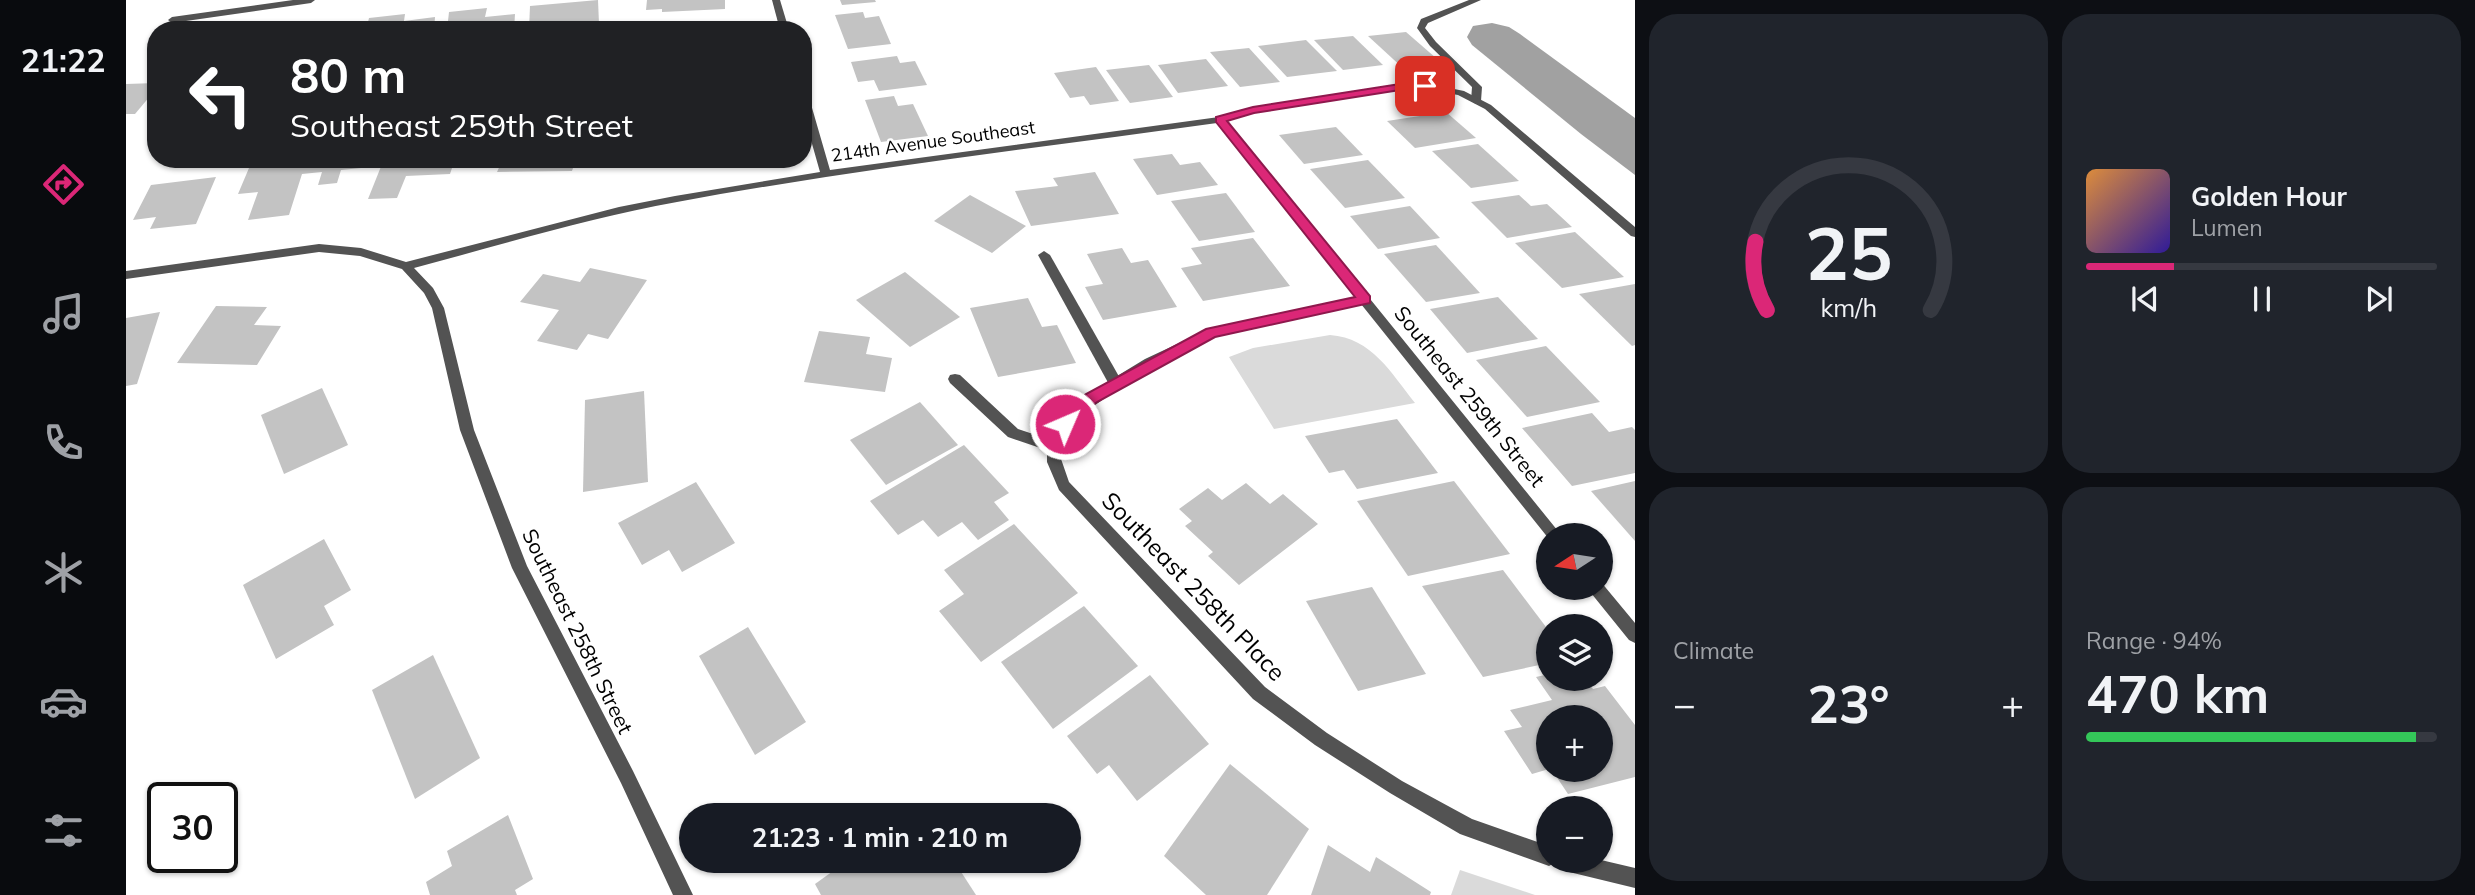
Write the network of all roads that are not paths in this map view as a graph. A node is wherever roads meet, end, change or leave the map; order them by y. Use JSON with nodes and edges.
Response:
{"nodes":[{"id":1,"x":311,"y":0,"type":"edge"},
{"id":2,"x":776,"y":0,"type":"edge"},
{"id":3,"x":1477,"y":0,"type":"edge"},
{"id":4,"x":172,"y":20,"type":"dead end"},
{"id":5,"x":782,"y":21,"type":"edge"},
{"id":6,"x":1476,"y":100,"type":"junction"},
{"id":7,"x":1220,"y":120,"type":"junction"},
{"id":8,"x":812,"y":125,"type":"edge"},
{"id":9,"x":826,"y":174,"type":"junction"},
{"id":10,"x":1635,"y":233,"type":"edge"},
{"id":11,"x":1044,"y":255,"type":"dead end"},
{"id":12,"x":406,"y":266,"type":"junction"},
{"id":13,"x":126,"y":275,"type":"edge"},
{"id":14,"x":1365,"y":299,"type":"junction"},
{"id":15,"x":955,"y":379,"type":"dead end"},
{"id":16,"x":1116,"y":384,"type":"junction"},
{"id":17,"x":1055,"y":447,"type":"junction"},
{"id":18,"x":1545,"y":523,"type":"edge"},
{"id":19,"x":1607,"y":600,"type":"edge"},
{"id":20,"x":1635,"y":635,"type":"edge"},
{"id":21,"x":1536,"y":851,"type":"edge"},
{"id":22,"x":1613,"y":873,"type":"edge"},
{"id":23,"x":1635,"y":878,"type":"edge"},
{"id":24,"x":683,"y":895,"type":"edge"}],
"edges":[{"from":1,"to":4,"type":"street"},
{"from":2,"to":5,"type":"street"},
{"from":3,"to":6,"type":"street"},
{"from":6,"to":7,"type":"street","name":"214th Avenue Southeast"},
{"from":6,"to":10,"type":"street","name":"214th Avenue Southeast"},
{"from":7,"to":9,"type":"street","name":"214th Avenue Southeast"},
{"from":7,"to":14,"type":"street","name":"Southeast 259th Street"},
{"from":8,"to":9,"type":"street"},
{"from":9,"to":12,"type":"street","name":"214th Avenue Southeast"},
{"from":11,"to":16,"type":"street"},
{"from":12,"to":13,"type":"street"},
{"from":12,"to":24,"type":"street","name":"Southeast 258th Street"},
{"from":14,"to":16,"type":"street"},
{"from":14,"to":18,"type":"street","name":"Southeast 259th Street"},
{"from":15,"to":17,"type":"street"},
{"from":16,"to":17,"type":"street"},
{"from":17,"to":21,"type":"street","name":"Southeast 258th Place"},
{"from":19,"to":20,"type":"street"},
{"from":22,"to":23,"type":"street"}]}
